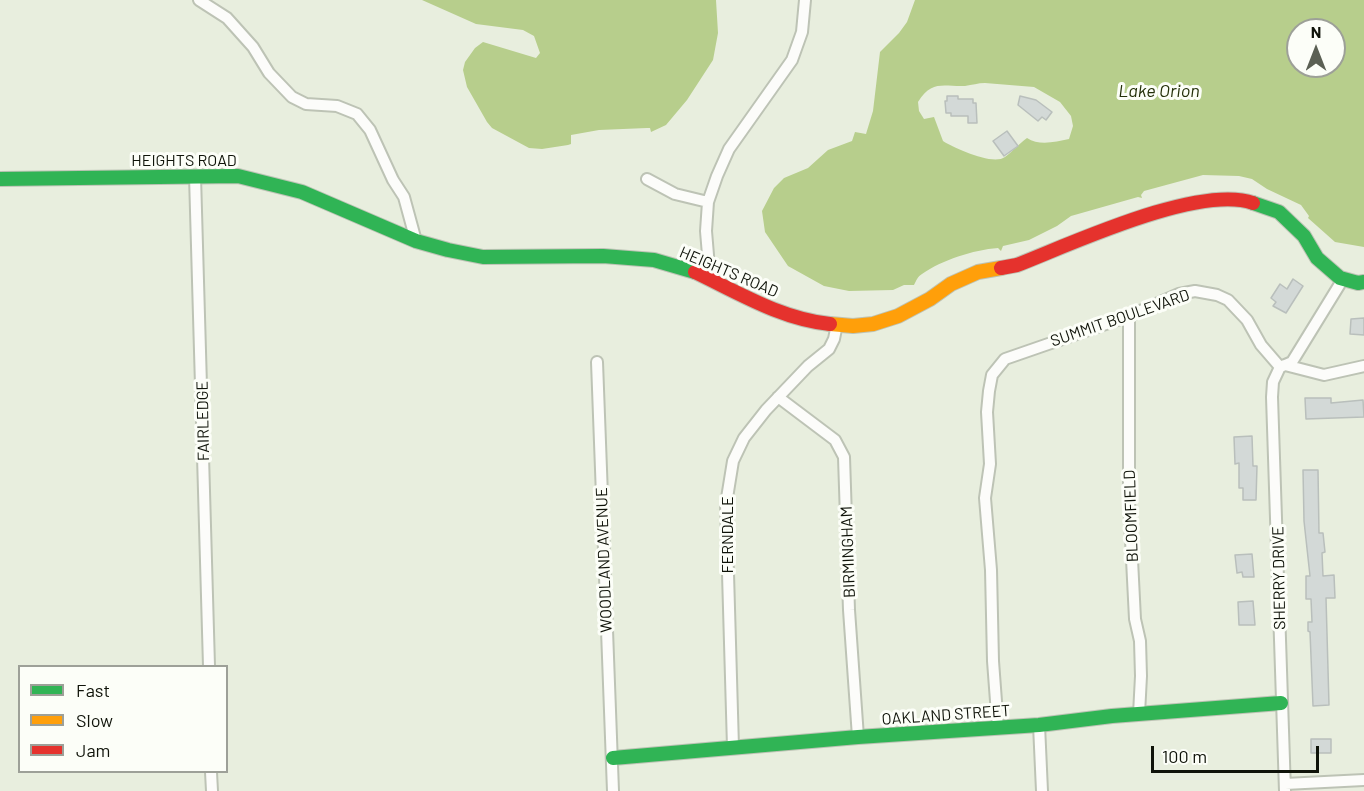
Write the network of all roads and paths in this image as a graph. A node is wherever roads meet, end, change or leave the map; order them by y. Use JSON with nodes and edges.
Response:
{"nodes":[{"id":1,"x":199,"y":0,"type":"edge"},
{"id":2,"x":805,"y":0,"type":"edge"},
{"id":3,"x":195,"y":176,"type":"junction"},
{"id":4,"x":0,"y":179,"type":"edge"},
{"id":5,"x":647,"y":179,"type":"dead end"},
{"id":6,"x":708,"y":202,"type":"junction"},
{"id":7,"x":416,"y":241,"type":"junction"},
{"id":8,"x":710,"y":279,"type":"junction"},
{"id":9,"x":1343,"y":279,"type":"junction"},
{"id":10,"x":1364,"y":282,"type":"edge"},
{"id":11,"x":1129,"y":316,"type":"junction"},
{"id":12,"x":837,"y":324,"type":"junction"},
{"id":13,"x":597,"y":362,"type":"dead end"},
{"id":14,"x":1283,"y":366,"type":"junction"},
{"id":15,"x":1364,"y":366,"type":"edge"},
{"id":16,"x":778,"y":397,"type":"junction"},
{"id":17,"x":209,"y":665,"type":"edge"},
{"id":18,"x":1281,"y":703,"type":"junction"},
{"id":19,"x":1139,"y":714,"type":"junction"},
{"id":20,"x":1039,"y":725,"type":"junction"},
{"id":21,"x":998,"y":728,"type":"junction"},
{"id":22,"x":858,"y":737,"type":"junction"},
{"id":23,"x":733,"y":747,"type":"junction"},
{"id":24,"x":612,"y":758,"type":"junction"},
{"id":25,"x":212,"y":773,"type":"edge"},
{"id":26,"x":1364,"y":780,"type":"edge"},
{"id":27,"x":1285,"y":787,"type":"edge"},
{"id":28,"x":212,"y":791,"type":"edge"},
{"id":29,"x":613,"y":791,"type":"edge"},
{"id":30,"x":1042,"y":791,"type":"edge"}],
"edges":[{"from":1,"to":7,"type":"street"},
{"from":2,"to":6,"type":"street"},
{"from":3,"to":4,"type":"street","name":"HEIGHTS ROAD"},
{"from":3,"to":7,"type":"street","name":"HEIGHTS ROAD"},
{"from":3,"to":17,"type":"street","name":"FAIRLEDGE"},
{"from":5,"to":6,"type":"street"},
{"from":6,"to":8,"type":"street"},
{"from":7,"to":8,"type":"street","name":"HEIGHTS ROAD"},
{"from":8,"to":12,"type":"street","name":"HEIGHTS ROAD"},
{"from":9,"to":10,"type":"street"},
{"from":9,"to":12,"type":"street","name":"HEIGHTS ROAD"},
{"from":9,"to":14,"type":"street","name":"SHERRY DRIVE"},
{"from":11,"to":14,"type":"street","name":"SUMMIT BOULEVARD"},
{"from":11,"to":19,"type":"street","name":"BLOOMFIELD"},
{"from":11,"to":21,"type":"street","name":"SUMMIT BOULEVARD"},
{"from":12,"to":16,"type":"street","name":"FERNDALE"},
{"from":13,"to":24,"type":"street","name":"WOODLAND AVENUE"},
{"from":14,"to":15,"type":"street"},
{"from":14,"to":18,"type":"street","name":"SHERRY DRIVE"},
{"from":16,"to":22,"type":"street","name":"BIRMINGHAM"},
{"from":16,"to":23,"type":"street","name":"FERNDALE"},
{"from":18,"to":19,"type":"street","name":"OAKLAND STREET"},
{"from":18,"to":27,"type":"street","name":"SHERRY DRIVE"},
{"from":19,"to":20,"type":"street","name":"OAKLAND STREET"},
{"from":20,"to":21,"type":"street","name":"OAKLAND STREET"},
{"from":20,"to":30,"type":"street"},
{"from":21,"to":22,"type":"street","name":"OAKLAND STREET"},
{"from":22,"to":23,"type":"street","name":"OAKLAND STREET"},
{"from":23,"to":24,"type":"street","name":"OAKLAND STREET"},
{"from":24,"to":29,"type":"street","name":"WOODLAND AVENUE"},
{"from":25,"to":28,"type":"street"},
{"from":26,"to":27,"type":"street"}]}
